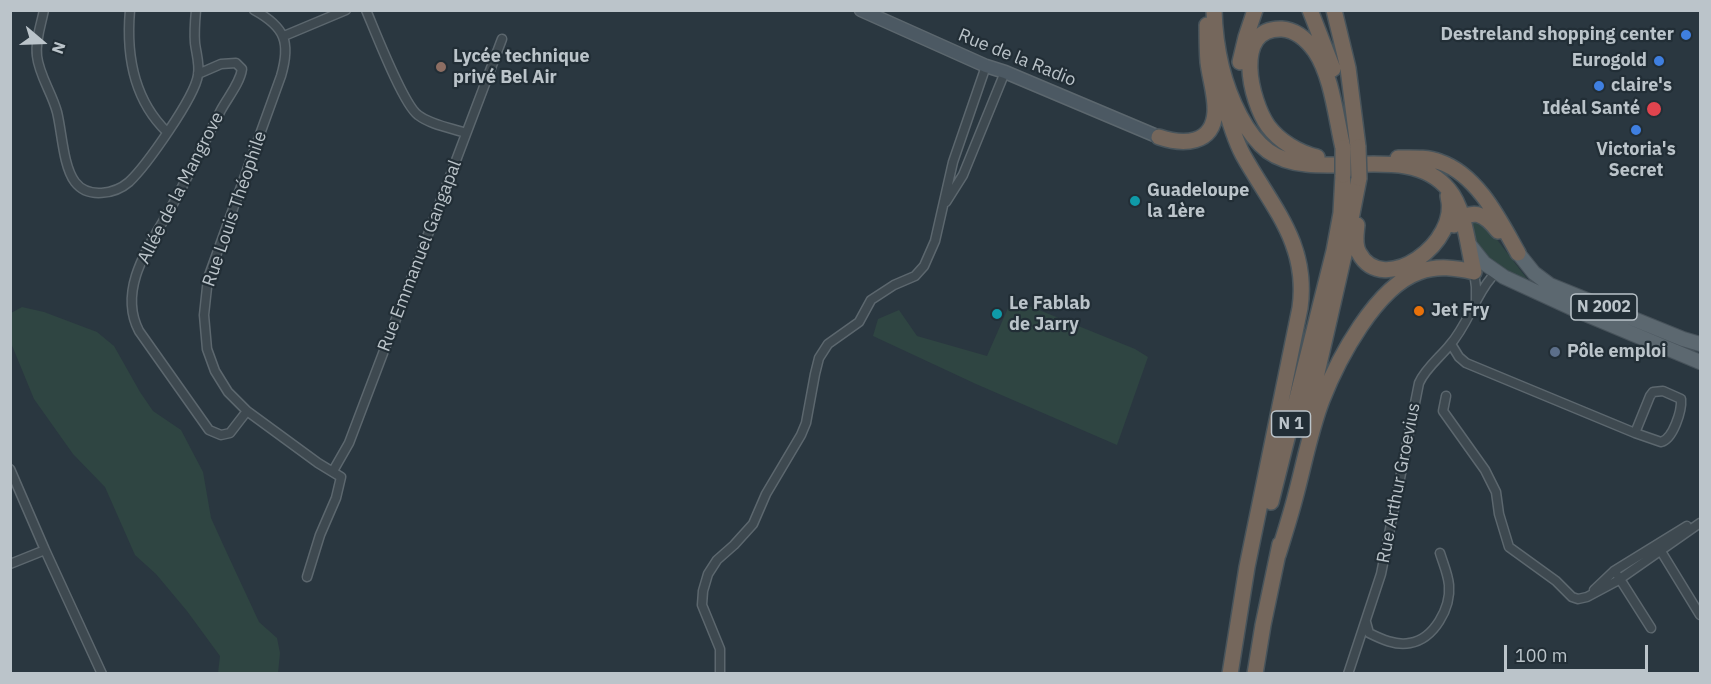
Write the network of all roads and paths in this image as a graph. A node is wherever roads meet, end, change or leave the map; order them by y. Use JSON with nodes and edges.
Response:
{"nodes":[{"id":1,"x":44,"y":10,"type":"edge"},
{"id":2,"x":130,"y":10,"type":"edge"},
{"id":3,"x":196,"y":10,"type":"edge"},
{"id":4,"x":254,"y":10,"type":"edge"},
{"id":5,"x":346,"y":10,"type":"edge"},
{"id":6,"x":366,"y":10,"type":"edge"},
{"id":7,"x":861,"y":10,"type":"edge"},
{"id":8,"x":1211,"y":10,"type":"edge"},
{"id":9,"x":1255,"y":10,"type":"edge"},
{"id":10,"x":1310,"y":10,"type":"edge"},
{"id":11,"x":1323,"y":10,"type":"edge"},
{"id":12,"x":1334,"y":10,"type":"edge"},
{"id":13,"x":284,"y":36,"type":"junction"},
{"id":14,"x":502,"y":39,"type":"dead end"},
{"id":15,"x":986,"y":66,"type":"junction"},
{"id":16,"x":1005,"y":72,"type":"junction"},
{"id":17,"x":198,"y":74,"type":"junction"},
{"id":18,"x":1350,"y":84,"type":"junction"},
{"id":19,"x":167,"y":132,"type":"junction"},
{"id":20,"x":466,"y":133,"type":"junction"},
{"id":21,"x":1159,"y":137,"type":"joint"},
{"id":22,"x":1351,"y":147,"type":"junction"},
{"id":23,"x":1314,"y":164,"type":"junction"},
{"id":24,"x":1359,"y":178,"type":"junction"},
{"id":25,"x":1442,"y":182,"type":"junction"},
{"id":26,"x":941,"y":211,"type":"junction"},
{"id":27,"x":1462,"y":218,"type":"junction"},
{"id":28,"x":1466,"y":240,"type":"junction"},
{"id":29,"x":1435,"y":245,"type":"junction"},
{"id":30,"x":1518,"y":253,"type":"junction"},
{"id":31,"x":1474,"y":272,"type":"junction"},
{"id":32,"x":1491,"y":278,"type":"junction"},
{"id":33,"x":1475,"y":306,"type":"junction"},
{"id":34,"x":1578,"y":311,"type":"junction"},
{"id":35,"x":1451,"y":344,"type":"junction"},
{"id":36,"x":1701,"y":345,"type":"edge"},
{"id":37,"x":1701,"y":362,"type":"edge"},
{"id":38,"x":1446,"y":396,"type":"dead end"},
{"id":39,"x":247,"y":411,"type":"junction"},
{"id":40,"x":1635,"y":433,"type":"junction"},
{"id":41,"x":10,"y":470,"type":"edge"},
{"id":42,"x":333,"y":471,"type":"junction"},
{"id":43,"x":1701,"y":520,"type":"edge"},
{"id":44,"x":1659,"y":548,"type":"junction"},
{"id":45,"x":45,"y":550,"type":"junction"},
{"id":46,"x":1440,"y":553,"type":"dead end"},
{"id":47,"x":1278,"y":555,"type":"junction"},
{"id":48,"x":10,"y":564,"type":"edge"},
{"id":49,"x":1614,"y":571,"type":"junction"},
{"id":50,"x":307,"y":577,"type":"dead end"},
{"id":51,"x":1619,"y":579,"type":"junction"},
{"id":52,"x":1587,"y":597,"type":"junction"},
{"id":53,"x":1701,"y":615,"type":"edge"},
{"id":54,"x":1366,"y":621,"type":"junction"},
{"id":55,"x":1651,"y":628,"type":"dead end"},
{"id":56,"x":102,"y":674,"type":"edge"},
{"id":57,"x":720,"y":674,"type":"edge"},
{"id":58,"x":1230,"y":674,"type":"edge"},
{"id":59,"x":1240,"y":674,"type":"edge"},
{"id":60,"x":1255,"y":674,"type":"edge"},
{"id":61,"x":1348,"y":674,"type":"edge"}],
"edges":[{"from":1,"to":19,"type":"street"},
{"from":2,"to":19,"type":"street"},
{"from":3,"to":17,"type":"street"},
{"from":4,"to":13,"type":"street"},
{"from":5,"to":13,"type":"street"},
{"from":6,"to":20,"type":"street"},
{"from":7,"to":15,"type":"street","name":"Rue de la Radio"},
{"from":8,"to":21,"type":"highway"},
{"from":8,"to":23,"type":"highway"},
{"from":8,"to":58,"type":"highway"},
{"from":9,"to":23,"type":"highway"},
{"from":10,"to":22,"type":"highway","number":"N 1"},
{"from":11,"to":18,"type":"highway","number":"N 1"},
{"from":12,"to":18,"type":"highway"},
{"from":13,"to":39,"type":"street","name":"Rue Louis Théophile"},
{"from":14,"to":20,"type":"street","name":"Rue Emmanuel Gangapal"},
{"from":15,"to":16,"type":"street","name":"Rue de la Radio"},
{"from":15,"to":26,"type":"street"},
{"from":16,"to":21,"type":"street","name":"Rue de la Radio"},
{"from":16,"to":26,"type":"street"},
{"from":17,"to":19,"type":"street"},
{"from":17,"to":39,"type":"street","name":"Allée de la Mangrove"},
{"from":18,"to":22,"type":"highway","number":"N 1"},
{"from":20,"to":42,"type":"street","name":"Rue Emmanuel Gangapal"},
{"from":22,"to":24,"type":"highway","number":"N 1","bridge":true},
{"from":22,"to":30,"type":"highway"},
{"from":22,"to":59,"type":"highway","number":"N 1","bridge":true},
{"from":23,"to":25,"type":"highway"},
{"from":24,"to":29,"type":"highway"},
{"from":24,"to":47,"type":"highway","number":"N 1"},
{"from":25,"to":27,"type":"highway"},
{"from":25,"to":29,"type":"highway"},
{"from":26,"to":57,"type":"street"},
{"from":27,"to":28,"type":"highway"},
{"from":27,"to":29,"type":"highway"},
{"from":27,"to":30,"type":"highway"},
{"from":28,"to":31,"type":"highway"},
{"from":28,"to":34,"type":"main road"},
{"from":30,"to":36,"type":"main road","number":"N 2002"},
{"from":31,"to":32,"type":"main road","number":"N 2002"},
{"from":31,"to":33,"type":"street"},
{"from":31,"to":47,"type":"highway"},
{"from":32,"to":33,"type":"street","name":"Rue Arthur Groevius"},
{"from":32,"to":34,"type":"main road","number":"N 2002"},
{"from":33,"to":35,"type":"street","name":"Rue Arthur Groevius"},
{"from":34,"to":37,"type":"main road","number":"N 2002"},
{"from":35,"to":40,"type":"street"},
{"from":35,"to":54,"type":"street","name":"Rue Arthur Groevius"},
{"from":38,"to":52,"type":"street"},
{"from":39,"to":42,"type":"street","name":"Rue Louis Théophile"},
{"from":40,"to":40,"type":"street"},
{"from":41,"to":45,"type":"street"},
{"from":42,"to":50,"type":"street"},
{"from":43,"to":44,"type":"street"},
{"from":44,"to":49,"type":"street"},
{"from":44,"to":51,"type":"street"},
{"from":44,"to":53,"type":"street"},
{"from":45,"to":48,"type":"street"},
{"from":45,"to":56,"type":"street"},
{"from":46,"to":54,"type":"street"},
{"from":47,"to":60,"type":"highway","number":"N 1"},
{"from":49,"to":51,"type":"street"},
{"from":49,"to":52,"type":"street"},
{"from":51,"to":52,"type":"street"},
{"from":51,"to":55,"type":"street"},
{"from":54,"to":61,"type":"street","name":"Rue Arthur Groevius"}]}
